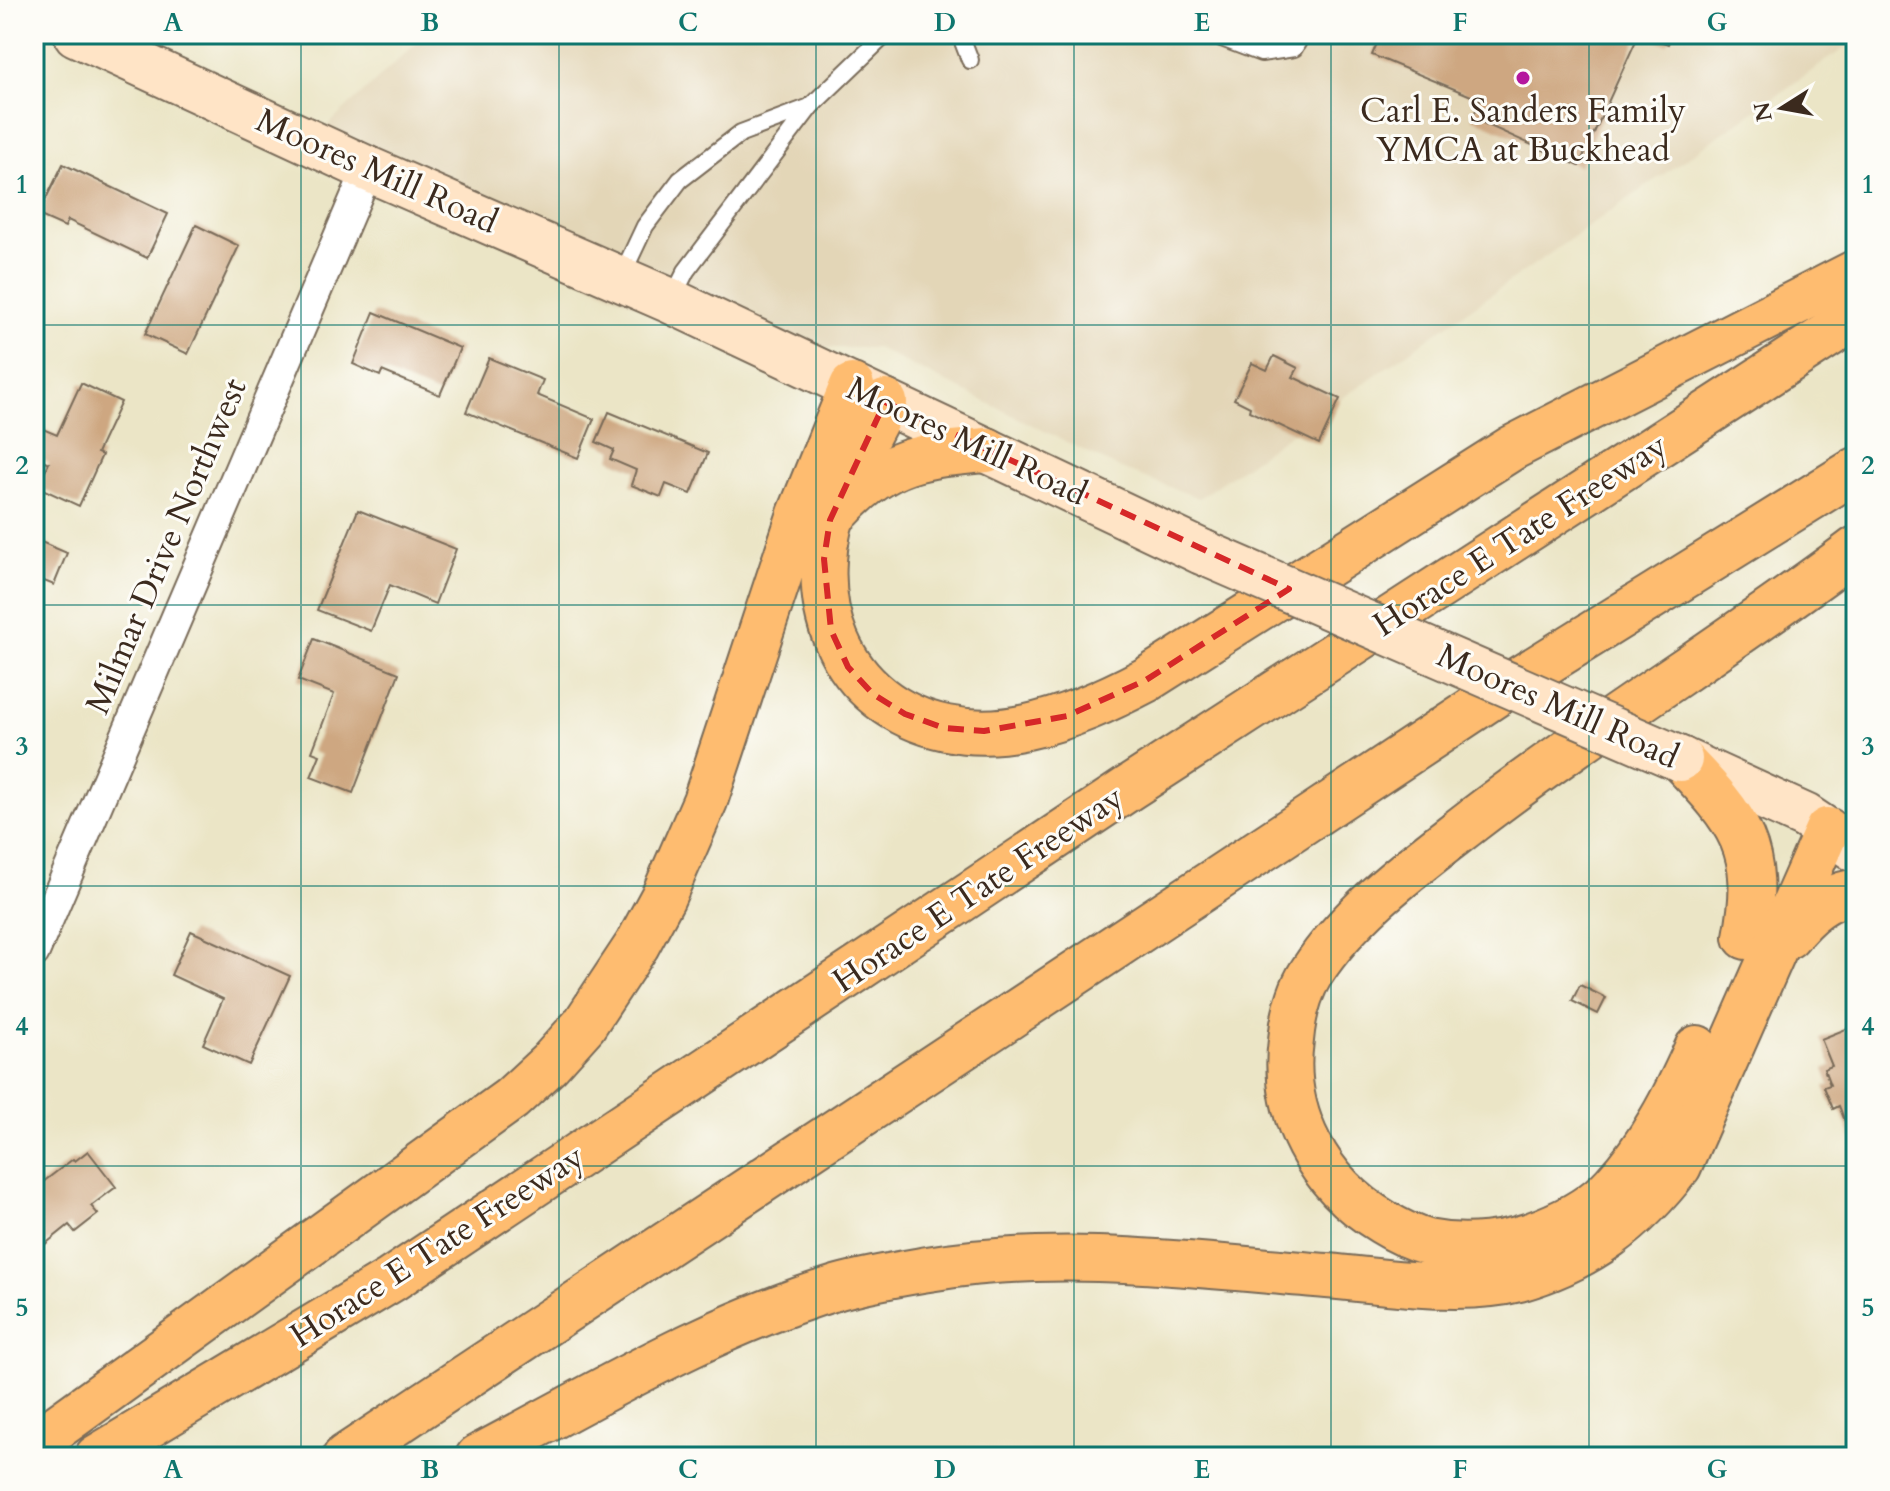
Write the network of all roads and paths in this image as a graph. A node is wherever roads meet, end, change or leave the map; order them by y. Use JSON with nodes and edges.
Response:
{"nodes":[{"id":1,"x":76,"y":34,"type":"edge"},
{"id":2,"x":886,"y":34,"type":"edge"},
{"id":3,"x":960,"y":34,"type":"edge"},
{"id":4,"x":1211,"y":34,"type":"edge"},
{"id":5,"x":1302,"y":34,"type":"edge"},
{"id":6,"x":970,"y":60,"type":"dead end"},
{"id":7,"x":811,"y":106,"type":"junction"},
{"id":8,"x":368,"y":169,"type":"junction"},
{"id":9,"x":1856,"y":272,"type":"edge"},
{"id":10,"x":620,"y":278,"type":"junction"},
{"id":11,"x":671,"y":301,"type":"junction"},
{"id":12,"x":1856,"y":317,"type":"edge"},
{"id":13,"x":868,"y":394,"type":"junction"},
{"id":14,"x":987,"y":450,"type":"junction"},
{"id":15,"x":1856,"y":470,"type":"edge"},
{"id":16,"x":830,"y":520,"type":"junction"},
{"id":17,"x":1856,"y":549,"type":"edge"},
{"id":18,"x":1680,"y":759,"type":"junction"},
{"id":19,"x":1829,"y":832,"type":"edge"},
{"id":20,"x":1856,"y":891,"type":"edge"},
{"id":21,"x":34,"y":952,"type":"edge"},
{"id":22,"x":1755,"y":954,"type":"junction"},
{"id":23,"x":34,"y":1444,"type":"edge"},
{"id":24,"x":97,"y":1457,"type":"edge"},
{"id":25,"x":345,"y":1457,"type":"edge"},
{"id":26,"x":478,"y":1457,"type":"edge"}],
"edges":[{"from":1,"to":8,"type":"street","name":"Moores Mill Road"},
{"from":2,"to":7,"type":"lane"},
{"from":3,"to":6,"type":"lane"},
{"from":4,"to":5,"type":"lane"},
{"from":7,"to":10,"type":"lane"},
{"from":7,"to":11,"type":"lane"},
{"from":8,"to":10,"type":"street","name":"Moores Mill Road"},
{"from":8,"to":21,"type":"street","name":"Milmar Drive Northwest"},
{"from":9,"to":16,"type":"highway"},
{"from":10,"to":11,"type":"street","name":"Moores Mill Road"},
{"from":11,"to":13,"type":"street","name":"Moores Mill Road"},
{"from":12,"to":24,"type":"highway","name":"Horace E Tate Freeway"},
{"from":13,"to":14,"type":"street","name":"Moores Mill Road"},
{"from":13,"to":16,"type":"highway"},
{"from":13,"to":23,"type":"highway"},
{"from":14,"to":16,"type":"highway"},
{"from":14,"to":18,"type":"street","name":"Moores Mill Road","bridge":true},
{"from":15,"to":25,"type":"highway"},
{"from":17,"to":22,"type":"highway"},
{"from":18,"to":19,"type":"street","name":"Moores Mill Road"},
{"from":18,"to":22,"type":"highway"},
{"from":19,"to":22,"type":"highway"},
{"from":20,"to":22,"type":"highway"},
{"from":22,"to":26,"type":"highway"}]}
